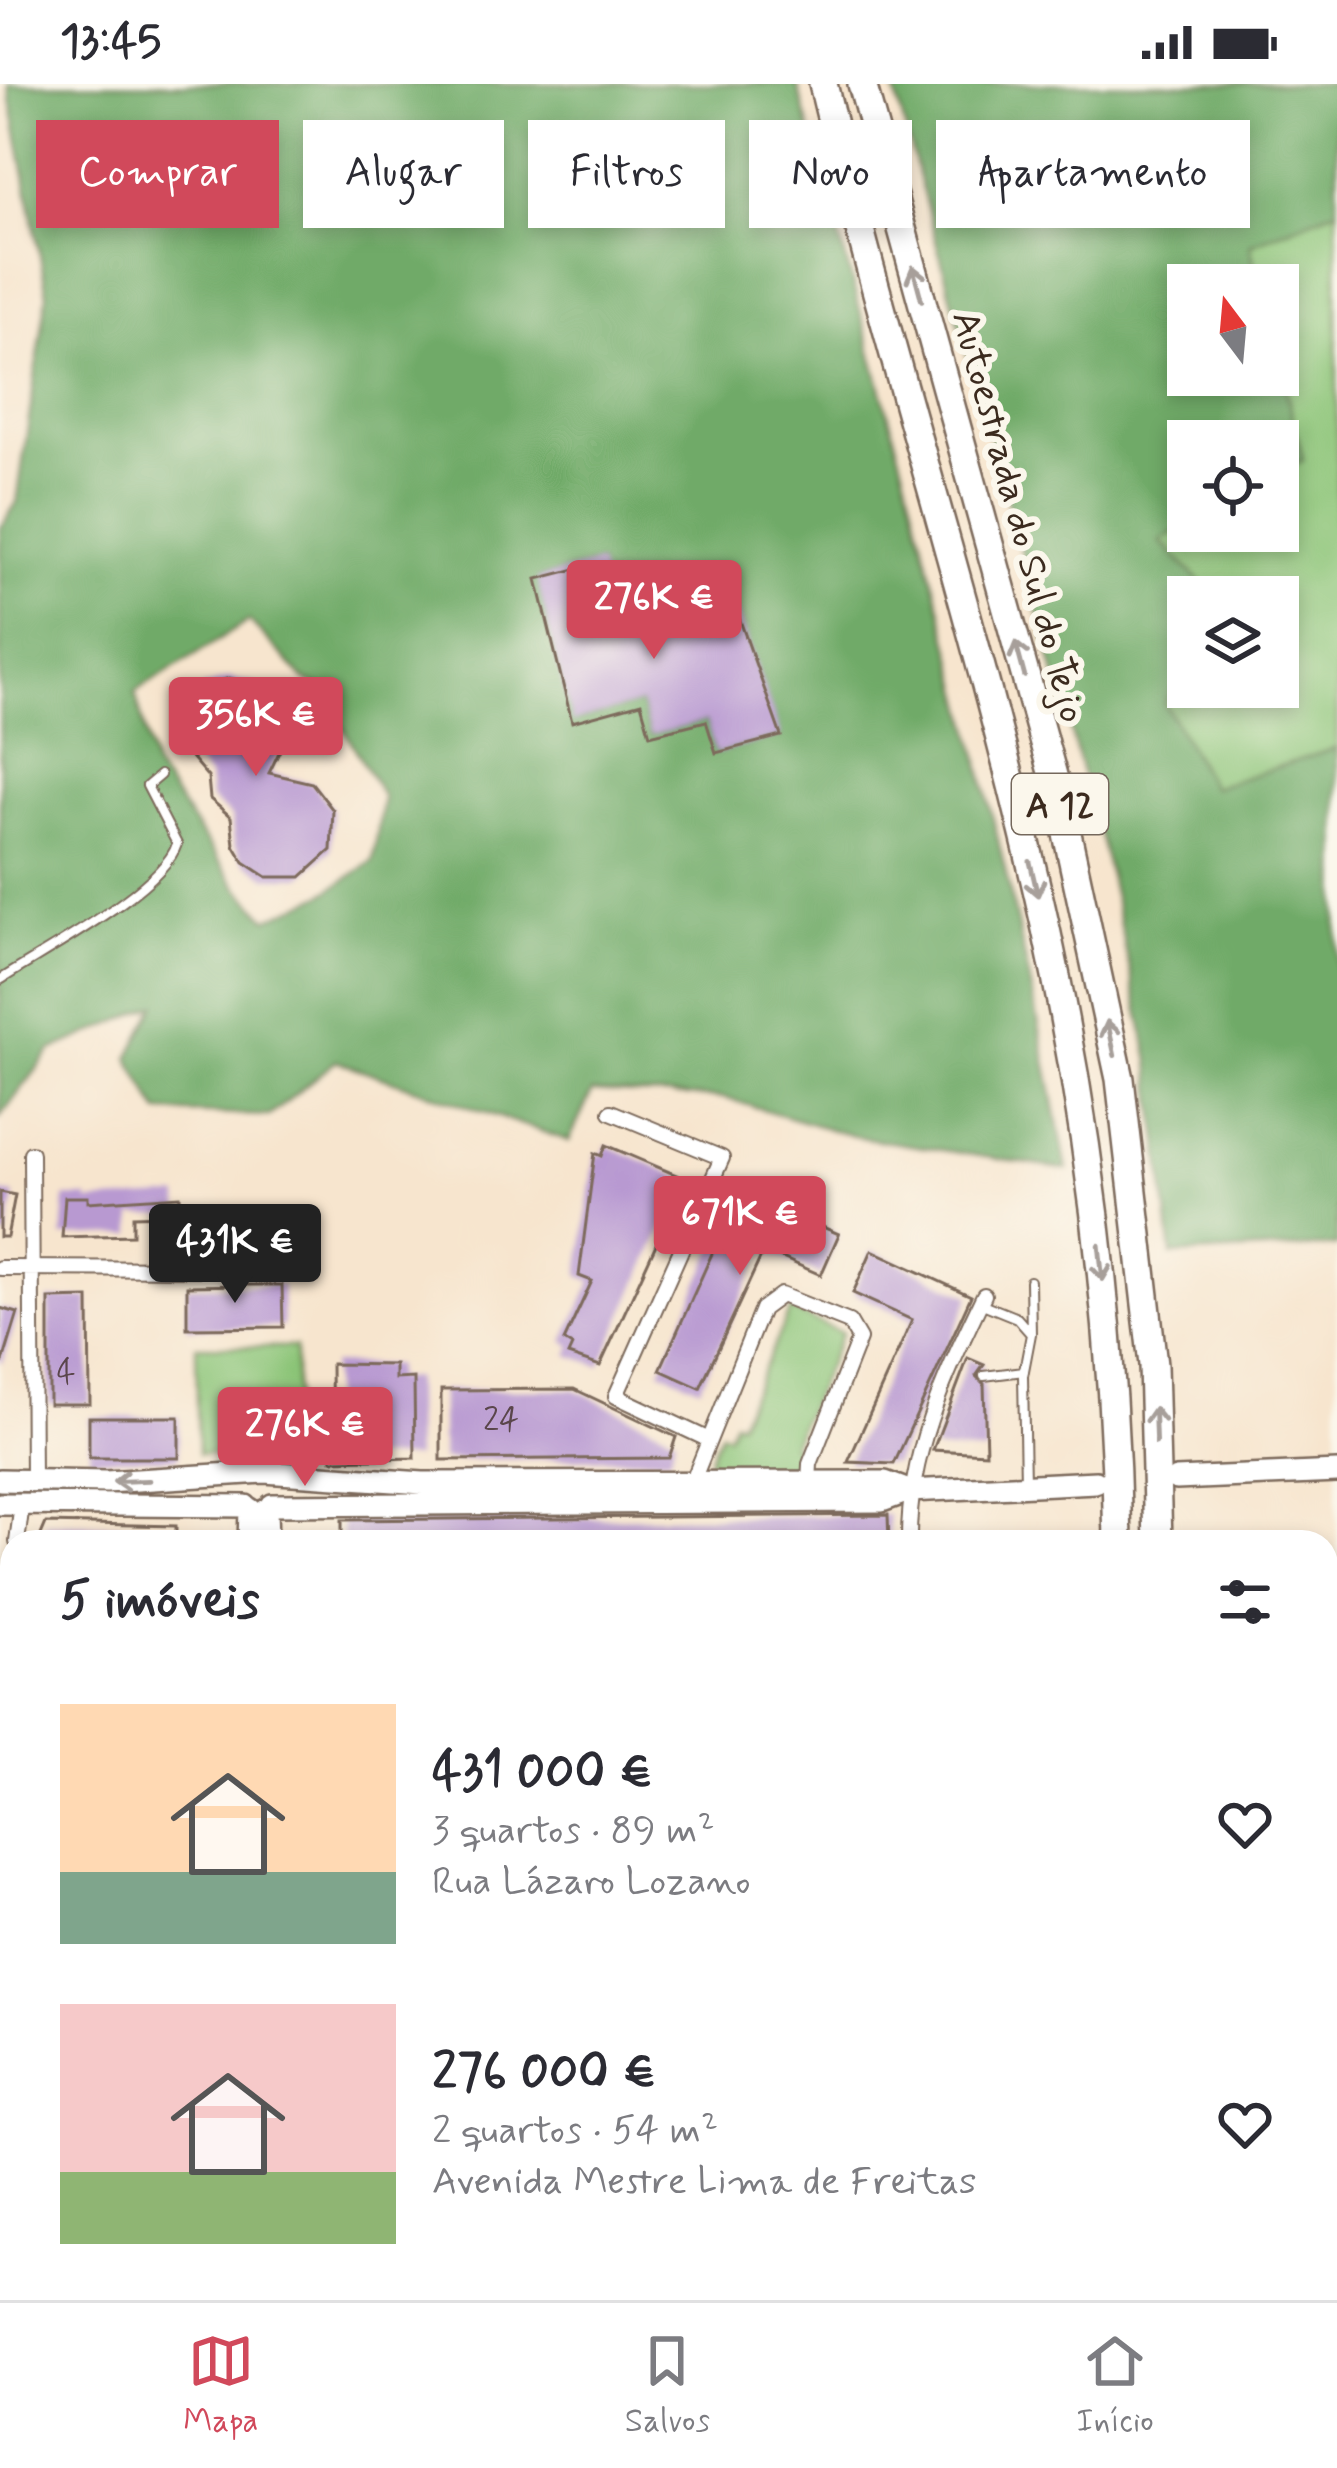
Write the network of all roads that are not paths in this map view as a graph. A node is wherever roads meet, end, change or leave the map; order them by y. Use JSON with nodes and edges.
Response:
{"nodes":[{"id":1,"x":824,"y":84,"type":"edge"},
{"id":2,"x":862,"y":84,"type":"edge"},
{"id":3,"x":160,"y":775,"type":"dead end"},
{"id":4,"x":0,"y":980,"type":"edge"},
{"id":5,"x":611,"y":1112,"type":"dead end"},
{"id":6,"x":31,"y":1154,"type":"dead end"},
{"id":7,"x":260,"y":1257,"type":"dead end"},
{"id":8,"x":0,"y":1268,"type":"edge"},
{"id":9,"x":31,"y":1269,"type":"junction"},
{"id":10,"x":1030,"y":1281,"type":"dead end"},
{"id":11,"x":982,"y":1299,"type":"joint"},
{"id":12,"x":1030,"y":1334,"type":"junction"},
{"id":13,"x":1025,"y":1370,"type":"junction"},
{"id":14,"x":984,"y":1376,"type":"dead end"},
{"id":15,"x":706,"y":1438,"type":"junction"},
{"id":16,"x":1337,"y":1472,"type":"edge"},
{"id":17,"x":259,"y":1476,"type":"junction"},
{"id":18,"x":1176,"y":1479,"type":"dead end"},
{"id":19,"x":0,"y":1480,"type":"edge"},
{"id":20,"x":33,"y":1481,"type":"junction"},
{"id":21,"x":809,"y":1482,"type":"junction"},
{"id":22,"x":1096,"y":1482,"type":"dead end"},
{"id":23,"x":692,"y":1483,"type":"junction"},
{"id":24,"x":1025,"y":1486,"type":"junction"},
{"id":25,"x":908,"y":1490,"type":"junction"},
{"id":26,"x":11,"y":1504,"type":"edge"},
{"id":27,"x":259,"y":1507,"type":"junction"},
{"id":28,"x":252,"y":1530,"type":"edge"},
{"id":29,"x":264,"y":1530,"type":"edge"},
{"id":30,"x":909,"y":1530,"type":"edge"},
{"id":31,"x":1117,"y":1530,"type":"edge"},
{"id":32,"x":1158,"y":1530,"type":"edge"}],
"edges":[{"from":1,"to":31,"type":"highway","name":"Autoestrada do Sul do Tejo","number":"A 12","one_way":true},
{"from":32,"to":2,"type":"highway","name":"Autoestrada do Sul do Tejo","number":"A 12","one_way":true},
{"from":3,"to":4,"type":"lane"},
{"from":5,"to":15,"type":"street"},
{"from":6,"to":9,"type":"street"},
{"from":7,"to":9,"type":"street"},
{"from":8,"to":9,"type":"street"},
{"from":9,"to":20,"type":"street"},
{"from":10,"to":12,"type":"lane"},
{"from":11,"to":12,"type":"lane"},
{"from":11,"to":25,"type":"street"},
{"from":12,"to":13,"type":"lane"},
{"from":13,"to":14,"type":"lane"},
{"from":13,"to":24,"type":"lane"},
{"from":15,"to":21,"type":"street"},
{"from":15,"to":23,"type":"street"},
{"from":16,"to":18,"type":"main road"},
{"from":17,"to":20,"type":"main road","one_way":true},
{"from":17,"to":23,"type":"main road"},
{"from":17,"to":27,"type":"main road"},
{"from":17,"to":27,"type":"main road"},
{"from":19,"to":20,"type":"main road"},
{"from":21,"to":23,"type":"main road"},
{"from":21,"to":25,"type":"main road"},
{"from":22,"to":24,"type":"main road"},
{"from":24,"to":25,"type":"main road"},
{"from":25,"to":27,"type":"main road"},
{"from":25,"to":30,"type":"street"},
{"from":26,"to":27,"type":"main road"},
{"from":27,"to":28,"type":"main road"},
{"from":27,"to":29,"type":"main road"}]}
